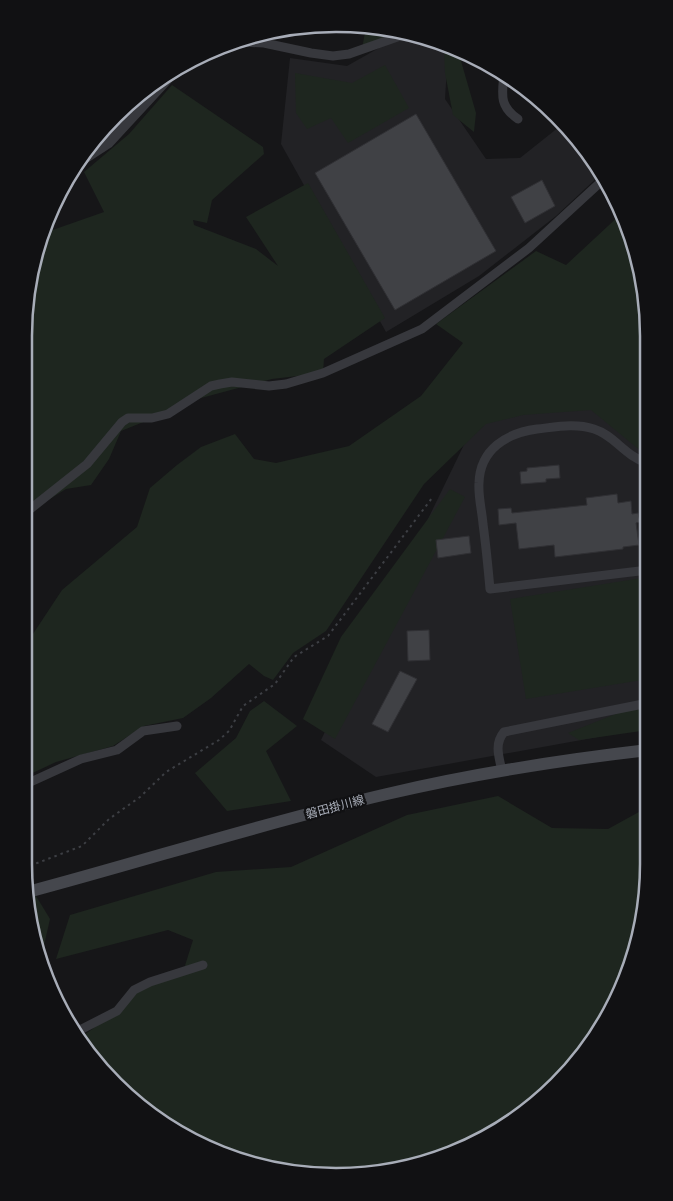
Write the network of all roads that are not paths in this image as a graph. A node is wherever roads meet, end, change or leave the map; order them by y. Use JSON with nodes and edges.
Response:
{"nodes":[{"id":1,"x":394,"y":38,"type":"edge"},
{"id":2,"x":259,"y":43,"type":"edge"},
{"id":3,"x":503,"y":83,"type":"edge"},
{"id":4,"x":154,"y":93,"type":"edge"},
{"id":5,"x":518,"y":119,"type":"dead end"},
{"id":6,"x":94,"y":152,"type":"edge"},
{"id":7,"x":599,"y":184,"type":"edge"},
{"id":8,"x":640,"y":460,"type":"edge"},
{"id":9,"x":32,"y":508,"type":"edge"},
{"id":10,"x":640,"y":571,"type":"edge"},
{"id":11,"x":640,"y":705,"type":"edge"},
{"id":12,"x":177,"y":726,"type":"dead end"},
{"id":13,"x":640,"y":751,"type":"edge"},
{"id":14,"x":502,"y":771,"type":"junction"},
{"id":15,"x":32,"y":781,"type":"edge"},
{"id":16,"x":34,"y":890,"type":"edge"},
{"id":17,"x":204,"y":965,"type":"dead end"},
{"id":18,"x":82,"y":1029,"type":"edge"}],
"edges":[{"from":1,"to":2,"type":"street"},
{"from":3,"to":5,"type":"street"},
{"from":4,"to":6,"type":"street"},
{"from":7,"to":9,"type":"street"},
{"from":8,"to":10,"type":"street"},
{"from":11,"to":14,"type":"street"},
{"from":12,"to":15,"type":"street"},
{"from":13,"to":14,"type":"main road","name":"磐田掛川線"},
{"from":14,"to":16,"type":"main road","name":"磐田掛川線"},
{"from":17,"to":18,"type":"street"}]}
